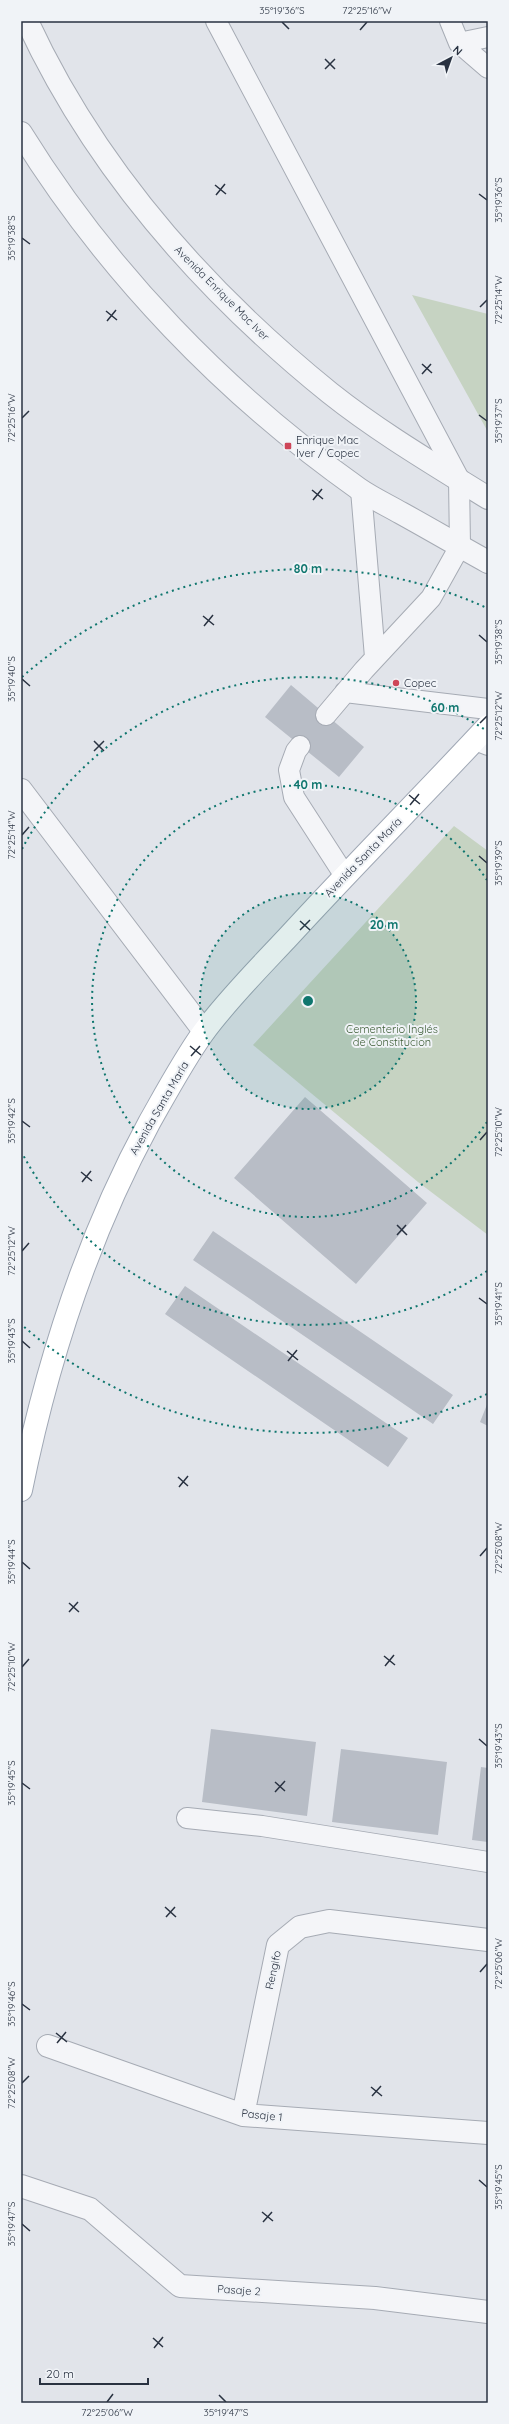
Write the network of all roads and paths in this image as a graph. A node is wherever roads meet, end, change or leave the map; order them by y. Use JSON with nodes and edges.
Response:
{"nodes":[{"id":1,"x":27,"y":21,"type":"edge"},
{"id":2,"x":216,"y":21,"type":"edge"},
{"id":3,"x":450,"y":21,"type":"edge"},
{"id":4,"x":488,"y":37,"type":"edge"},
{"id":5,"x":460,"y":43,"type":"junction"},
{"id":6,"x":488,"y":68,"type":"edge"},
{"id":7,"x":21,"y":134,"type":"edge"},
{"id":8,"x":459,"y":479,"type":"junction"},
{"id":9,"x":361,"y":490,"type":"junction"},
{"id":10,"x":488,"y":498,"type":"edge"},
{"id":11,"x":460,"y":546,"type":"junction"},
{"id":12,"x":488,"y":562,"type":"edge"},
{"id":13,"x":375,"y":657,"type":"junction"},
{"id":14,"x":345,"y":692,"type":"junction"},
{"id":15,"x":488,"y":710,"type":"edge"},
{"id":16,"x":326,"y":715,"type":"dead end"},
{"id":17,"x":484,"y":737,"type":"edge"},
{"id":18,"x":300,"y":746,"type":"dead end"},
{"id":19,"x":21,"y":790,"type":"edge"},
{"id":20,"x":345,"y":876,"type":"junction"},
{"id":21,"x":204,"y":1032,"type":"junction"},
{"id":22,"x":21,"y":1490,"type":"edge"},
{"id":23,"x":187,"y":1818,"type":"dead end"},
{"id":24,"x":488,"y":1862,"type":"edge"},
{"id":25,"x":488,"y":1940,"type":"edge"},
{"id":26,"x":48,"y":2046,"type":"dead end"},
{"id":27,"x":243,"y":2114,"type":"junction"},
{"id":28,"x":488,"y":2133,"type":"edge"},
{"id":29,"x":21,"y":2186,"type":"edge"},
{"id":30,"x":488,"y":2312,"type":"edge"}],
"edges":[{"from":1,"to":8,"type":"street","name":"Avenida Enrique Mac Iver"},
{"from":2,"to":8,"type":"lane"},
{"from":3,"to":5,"type":"lane"},
{"from":4,"to":5,"type":"lane"},
{"from":5,"to":6,"type":"lane"},
{"from":7,"to":9,"type":"street"},
{"from":8,"to":10,"type":"street","name":"Avenida Enrique Mac Iver"},
{"from":8,"to":11,"type":"lane"},
{"from":9,"to":11,"type":"street"},
{"from":9,"to":13,"type":"lane"},
{"from":11,"to":12,"type":"street"},
{"from":11,"to":13,"type":"lane"},
{"from":13,"to":14,"type":"lane"},
{"from":14,"to":15,"type":"lane"},
{"from":14,"to":16,"type":"lane"},
{"from":17,"to":20,"type":"main road","name":"Avenida Santa María"},
{"from":18,"to":20,"type":"lane"},
{"from":19,"to":21,"type":"street"},
{"from":20,"to":21,"type":"main road","name":"Avenida Santa María"},
{"from":21,"to":22,"type":"main road","name":"Avenida Santa María"},
{"from":23,"to":24,"type":"lane"},
{"from":25,"to":27,"type":"street","name":"Rengifo"},
{"from":26,"to":27,"type":"street","name":"Pasaje 1"},
{"from":27,"to":28,"type":"street","name":"Pasaje 1"},
{"from":29,"to":30,"type":"street","name":"Pasaje 2"}]}
